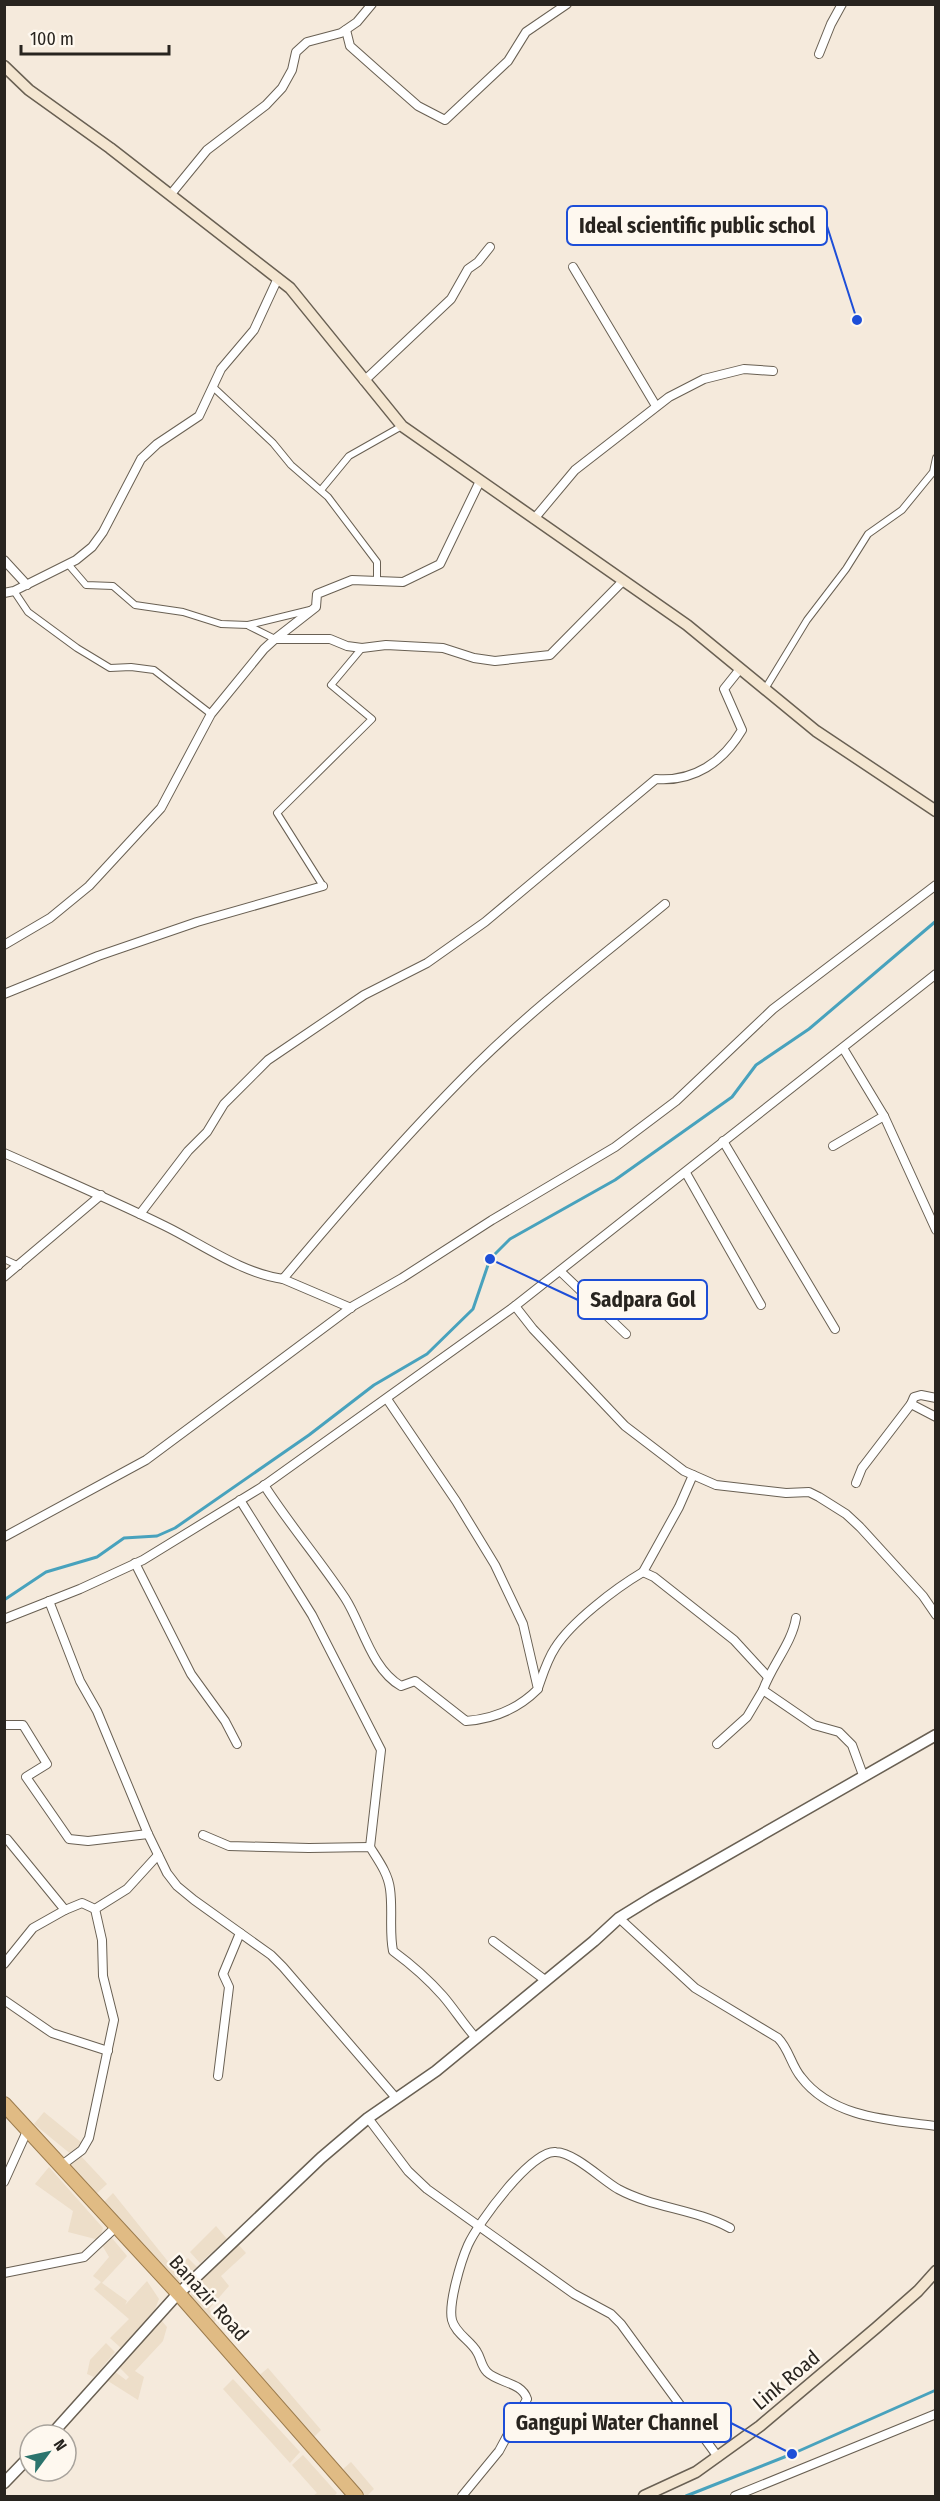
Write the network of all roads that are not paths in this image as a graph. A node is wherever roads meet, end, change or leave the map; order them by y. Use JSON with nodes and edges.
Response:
{"nodes":[{"id":1,"x":372,"y":4,"type":"edge"},
{"id":2,"x":567,"y":4,"type":"edge"},
{"id":3,"x":842,"y":4,"type":"edge"},
{"id":4,"x":346,"y":30,"type":"junction"},
{"id":5,"x":819,"y":54,"type":"dead end"},
{"id":6,"x":4,"y":66,"type":"edge"},
{"id":7,"x":171,"y":195,"type":"junction"},
{"id":8,"x":490,"y":247,"type":"dead end"},
{"id":9,"x":573,"y":267,"type":"dead end"},
{"id":10,"x":278,"y":278,"type":"junction"},
{"id":11,"x":773,"y":370,"type":"dead end"},
{"id":12,"x":363,"y":381,"type":"junction"},
{"id":13,"x":213,"y":387,"type":"junction"},
{"id":14,"x":656,"y":406,"type":"junction"},
{"id":15,"x":402,"y":426,"type":"junction"},
{"id":16,"x":936,"y":458,"type":"edge"},
{"id":17,"x":480,"y":480,"type":"junction"},
{"id":18,"x":321,"y":490,"type":"junction"},
{"id":19,"x":534,"y":519,"type":"junction"},
{"id":20,"x":4,"y":560,"type":"edge"},
{"id":21,"x":68,"y":564,"type":"junction"},
{"id":22,"x":377,"y":581,"type":"junction"},
{"id":23,"x":623,"y":581,"type":"junction"},
{"id":24,"x":27,"y":585,"type":"junction"},
{"id":25,"x":14,"y":591,"type":"junction"},
{"id":26,"x":4,"y":594,"type":"edge"},
{"id":27,"x":312,"y":610,"type":"junction"},
{"id":28,"x":248,"y":625,"type":"junction"},
{"id":29,"x":275,"y":639,"type":"junction"},
{"id":30,"x":362,"y":648,"type":"junction"},
{"id":31,"x":740,"y":669,"type":"junction"},
{"id":32,"x":765,"y":689,"type":"junction"},
{"id":33,"x":211,"y":714,"type":"junction"},
{"id":34,"x":936,"y":810,"type":"edge"},
{"id":35,"x":936,"y":885,"type":"edge"},
{"id":36,"x":323,"y":886,"type":"joint"},
{"id":37,"x":665,"y":904,"type":"dead end"},
{"id":38,"x":4,"y":945,"type":"edge"},
{"id":39,"x":936,"y":974,"type":"edge"},
{"id":40,"x":4,"y":994,"type":"edge"},
{"id":41,"x":843,"y":1047,"type":"junction"},
{"id":42,"x":884,"y":1116,"type":"junction"},
{"id":43,"x":723,"y":1142,"type":"junction"},
{"id":44,"x":833,"y":1146,"type":"dead end"},
{"id":45,"x":4,"y":1154,"type":"edge"},
{"id":46,"x":686,"y":1173,"type":"junction"},
{"id":47,"x":101,"y":1196,"type":"junction"},
{"id":48,"x":140,"y":1214,"type":"junction"},
{"id":49,"x":936,"y":1230,"type":"edge"},
{"id":50,"x":4,"y":1259,"type":"edge"},
{"id":51,"x":19,"y":1266,"type":"junction"},
{"id":52,"x":560,"y":1271,"type":"junction"},
{"id":53,"x":4,"y":1277,"type":"edge"},
{"id":54,"x":283,"y":1279,"type":"junction"},
{"id":55,"x":761,"y":1305,"type":"dead end"},
{"id":56,"x":515,"y":1306,"type":"junction"},
{"id":57,"x":351,"y":1308,"type":"junction"},
{"id":58,"x":835,"y":1329,"type":"dead end"},
{"id":59,"x":626,"y":1334,"type":"dead end"},
{"id":60,"x":936,"y":1398,"type":"edge"},
{"id":61,"x":387,"y":1399,"type":"junction"},
{"id":62,"x":912,"y":1404,"type":"junction"},
{"id":63,"x":936,"y":1417,"type":"edge"},
{"id":64,"x":693,"y":1476,"type":"junction"},
{"id":65,"x":856,"y":1483,"type":"dead end"},
{"id":66,"x":264,"y":1485,"type":"junction"},
{"id":67,"x":240,"y":1500,"type":"junction"},
{"id":68,"x":4,"y":1537,"type":"edge"},
{"id":69,"x":135,"y":1563,"type":"junction"},
{"id":70,"x":643,"y":1572,"type":"junction"},
{"id":71,"x":49,"y":1601,"type":"junction"},
{"id":72,"x":936,"y":1615,"type":"edge"},
{"id":73,"x":796,"y":1618,"type":"dead end"},
{"id":74,"x":4,"y":1619,"type":"edge"},
{"id":75,"x":768,"y":1677,"type":"junction"},
{"id":76,"x":538,"y":1689,"type":"junction"},
{"id":77,"x":763,"y":1690,"type":"junction"},
{"id":78,"x":4,"y":1725,"type":"edge"},
{"id":79,"x":936,"y":1735,"type":"edge"},
{"id":80,"x":237,"y":1744,"type":"dead end"},
{"id":81,"x":717,"y":1744,"type":"dead end"},
{"id":82,"x":863,"y":1775,"type":"junction"},
{"id":83,"x":148,"y":1834,"type":"junction"},
{"id":84,"x":202,"y":1835,"type":"dead end"},
{"id":85,"x":5,"y":1838,"type":"edge"},
{"id":86,"x":370,"y":1846,"type":"junction"},
{"id":87,"x":158,"y":1855,"type":"junction"},
{"id":88,"x":95,"y":1909,"type":"junction"},
{"id":89,"x":65,"y":1910,"type":"junction"},
{"id":90,"x":619,"y":1918,"type":"junction"},
{"id":91,"x":240,"y":1933,"type":"junction"},
{"id":92,"x":493,"y":1941,"type":"dead end"},
{"id":93,"x":4,"y":1964,"type":"edge"},
{"id":94,"x":545,"y":1980,"type":"junction"},
{"id":95,"x":4,"y":2000,"type":"edge"},
{"id":96,"x":476,"y":2038,"type":"junction"},
{"id":97,"x":108,"y":2051,"type":"junction"},
{"id":98,"x":218,"y":2076,"type":"dead end"},
{"id":99,"x":396,"y":2098,"type":"junction"},
{"id":100,"x":4,"y":2104,"type":"edge"},
{"id":101,"x":368,"y":2118,"type":"junction"},
{"id":102,"x":936,"y":2126,"type":"edge"},
{"id":103,"x":28,"y":2129,"type":"junction"},
{"id":104,"x":62,"y":2165,"type":"junction"},
{"id":105,"x":4,"y":2182,"type":"edge"},
{"id":106,"x":117,"y":2226,"type":"junction"},
{"id":107,"x":479,"y":2226,"type":"junction"},
{"id":108,"x":730,"y":2228,"type":"dead end"},
{"id":109,"x":936,"y":2271,"type":"edge"},
{"id":110,"x":4,"y":2273,"type":"edge"},
{"id":111,"x":179,"y":2294,"type":"junction"},
{"id":112,"x":936,"y":2414,"type":"edge"},
{"id":113,"x":62,"y":2423,"type":"edge"},
{"id":114,"x":718,"y":2457,"type":"junction"},
{"id":115,"x":18,"y":2468,"type":"edge"},
{"id":116,"x":4,"y":2483,"type":"edge"},
{"id":117,"x":356,"y":2496,"type":"edge"},
{"id":118,"x":462,"y":2496,"type":"edge"},
{"id":119,"x":644,"y":2496,"type":"edge"},
{"id":120,"x":735,"y":2496,"type":"edge"}],
"edges":[{"from":1,"to":4,"type":"street"},
{"from":2,"to":4,"type":"street"},
{"from":3,"to":5,"type":"street"},
{"from":4,"to":7,"type":"street"},
{"from":6,"to":7,"type":"main road"},
{"from":7,"to":10,"type":"main road"},
{"from":8,"to":12,"type":"street"},
{"from":9,"to":14,"type":"street"},
{"from":10,"to":12,"type":"main road"},
{"from":10,"to":13,"type":"street"},
{"from":11,"to":14,"type":"street"},
{"from":12,"to":15,"type":"main road"},
{"from":13,"to":18,"type":"street"},
{"from":13,"to":21,"type":"street"},
{"from":14,"to":19,"type":"street"},
{"from":15,"to":17,"type":"main road"},
{"from":15,"to":18,"type":"street"},
{"from":16,"to":32,"type":"street"},
{"from":17,"to":19,"type":"main road"},
{"from":17,"to":22,"type":"street"},
{"from":18,"to":22,"type":"street"},
{"from":19,"to":23,"type":"main road"},
{"from":20,"to":24,"type":"street"},
{"from":21,"to":24,"type":"street"},
{"from":21,"to":28,"type":"street"},
{"from":22,"to":27,"type":"street"},
{"from":23,"to":30,"type":"street"},
{"from":23,"to":31,"type":"main road"},
{"from":24,"to":25,"type":"street"},
{"from":25,"to":26,"type":"street"},
{"from":25,"to":33,"type":"street"},
{"from":27,"to":28,"type":"street"},
{"from":27,"to":29,"type":"street"},
{"from":28,"to":29,"type":"street"},
{"from":29,"to":30,"type":"street"},
{"from":29,"to":33,"type":"street"},
{"from":30,"to":36,"type":"street"},
{"from":31,"to":32,"type":"main road"},
{"from":31,"to":48,"type":"street"},
{"from":32,"to":34,"type":"main road"},
{"from":33,"to":38,"type":"street"},
{"from":35,"to":57,"type":"street"},
{"from":36,"to":40,"type":"street"},
{"from":37,"to":54,"type":"street"},
{"from":39,"to":41,"type":"street"},
{"from":41,"to":42,"type":"street"},
{"from":41,"to":43,"type":"street"},
{"from":42,"to":44,"type":"street"},
{"from":42,"to":49,"type":"street"},
{"from":43,"to":46,"type":"street"},
{"from":43,"to":58,"type":"street"},
{"from":45,"to":47,"type":"street"},
{"from":46,"to":52,"type":"street"},
{"from":46,"to":55,"type":"street"},
{"from":47,"to":48,"type":"street"},
{"from":47,"to":51,"type":"street"},
{"from":48,"to":54,"type":"street"},
{"from":50,"to":51,"type":"street"},
{"from":51,"to":53,"type":"street"},
{"from":52,"to":56,"type":"street"},
{"from":52,"to":59,"type":"street"},
{"from":54,"to":57,"type":"street"},
{"from":56,"to":61,"type":"street"},
{"from":56,"to":64,"type":"street"},
{"from":57,"to":68,"type":"street"},
{"from":60,"to":62,"type":"street"},
{"from":61,"to":66,"type":"street"},
{"from":61,"to":76,"type":"street"},
{"from":62,"to":63,"type":"street"},
{"from":62,"to":65,"type":"street"},
{"from":64,"to":70,"type":"street"},
{"from":64,"to":72,"type":"street"},
{"from":66,"to":67,"type":"street"},
{"from":66,"to":76,"type":"street"},
{"from":67,"to":69,"type":"street"},
{"from":67,"to":86,"type":"street"},
{"from":69,"to":71,"type":"street"},
{"from":69,"to":80,"type":"street"},
{"from":70,"to":75,"type":"street"},
{"from":70,"to":76,"type":"street"},
{"from":71,"to":74,"type":"street"},
{"from":71,"to":83,"type":"street"},
{"from":73,"to":75,"type":"street"},
{"from":75,"to":77,"type":"street"},
{"from":77,"to":81,"type":"street"},
{"from":77,"to":82,"type":"street"},
{"from":78,"to":83,"type":"street"},
{"from":79,"to":82,"type":"street"},
{"from":82,"to":90,"type":"street"},
{"from":83,"to":87,"type":"street"},
{"from":84,"to":86,"type":"street"},
{"from":85,"to":89,"type":"street"},
{"from":86,"to":96,"type":"street"},
{"from":87,"to":88,"type":"street"},
{"from":87,"to":91,"type":"street"},
{"from":88,"to":89,"type":"street"},
{"from":88,"to":97,"type":"street"},
{"from":89,"to":93,"type":"street"},
{"from":90,"to":94,"type":"street"},
{"from":90,"to":102,"type":"street"},
{"from":91,"to":98,"type":"street"},
{"from":91,"to":99,"type":"street"},
{"from":92,"to":94,"type":"street"},
{"from":94,"to":96,"type":"street"},
{"from":95,"to":97,"type":"street"},
{"from":96,"to":99,"type":"street"},
{"from":97,"to":104,"type":"street"},
{"from":99,"to":101,"type":"street"},
{"from":100,"to":103,"type":"highway","name":"Banazir Road"},
{"from":101,"to":107,"type":"street"},
{"from":101,"to":111,"type":"street"},
{"from":103,"to":104,"type":"highway","name":"Banazir Road"},
{"from":103,"to":105,"type":"street"},
{"from":104,"to":106,"type":"highway","name":"Banazir Road"},
{"from":106,"to":110,"type":"street"},
{"from":106,"to":111,"type":"highway","name":"Banazir Road"},
{"from":107,"to":108,"type":"street"},
{"from":107,"to":114,"type":"street"},
{"from":107,"to":118,"type":"street"},
{"from":109,"to":114,"type":"main road","name":"Link Road"},
{"from":111,"to":113,"type":"street"},
{"from":111,"to":117,"type":"highway","name":"Banazir Road"},
{"from":112,"to":120,"type":"street"},
{"from":114,"to":119,"type":"main road","name":"Link Road"},
{"from":115,"to":116,"type":"street"}]}
